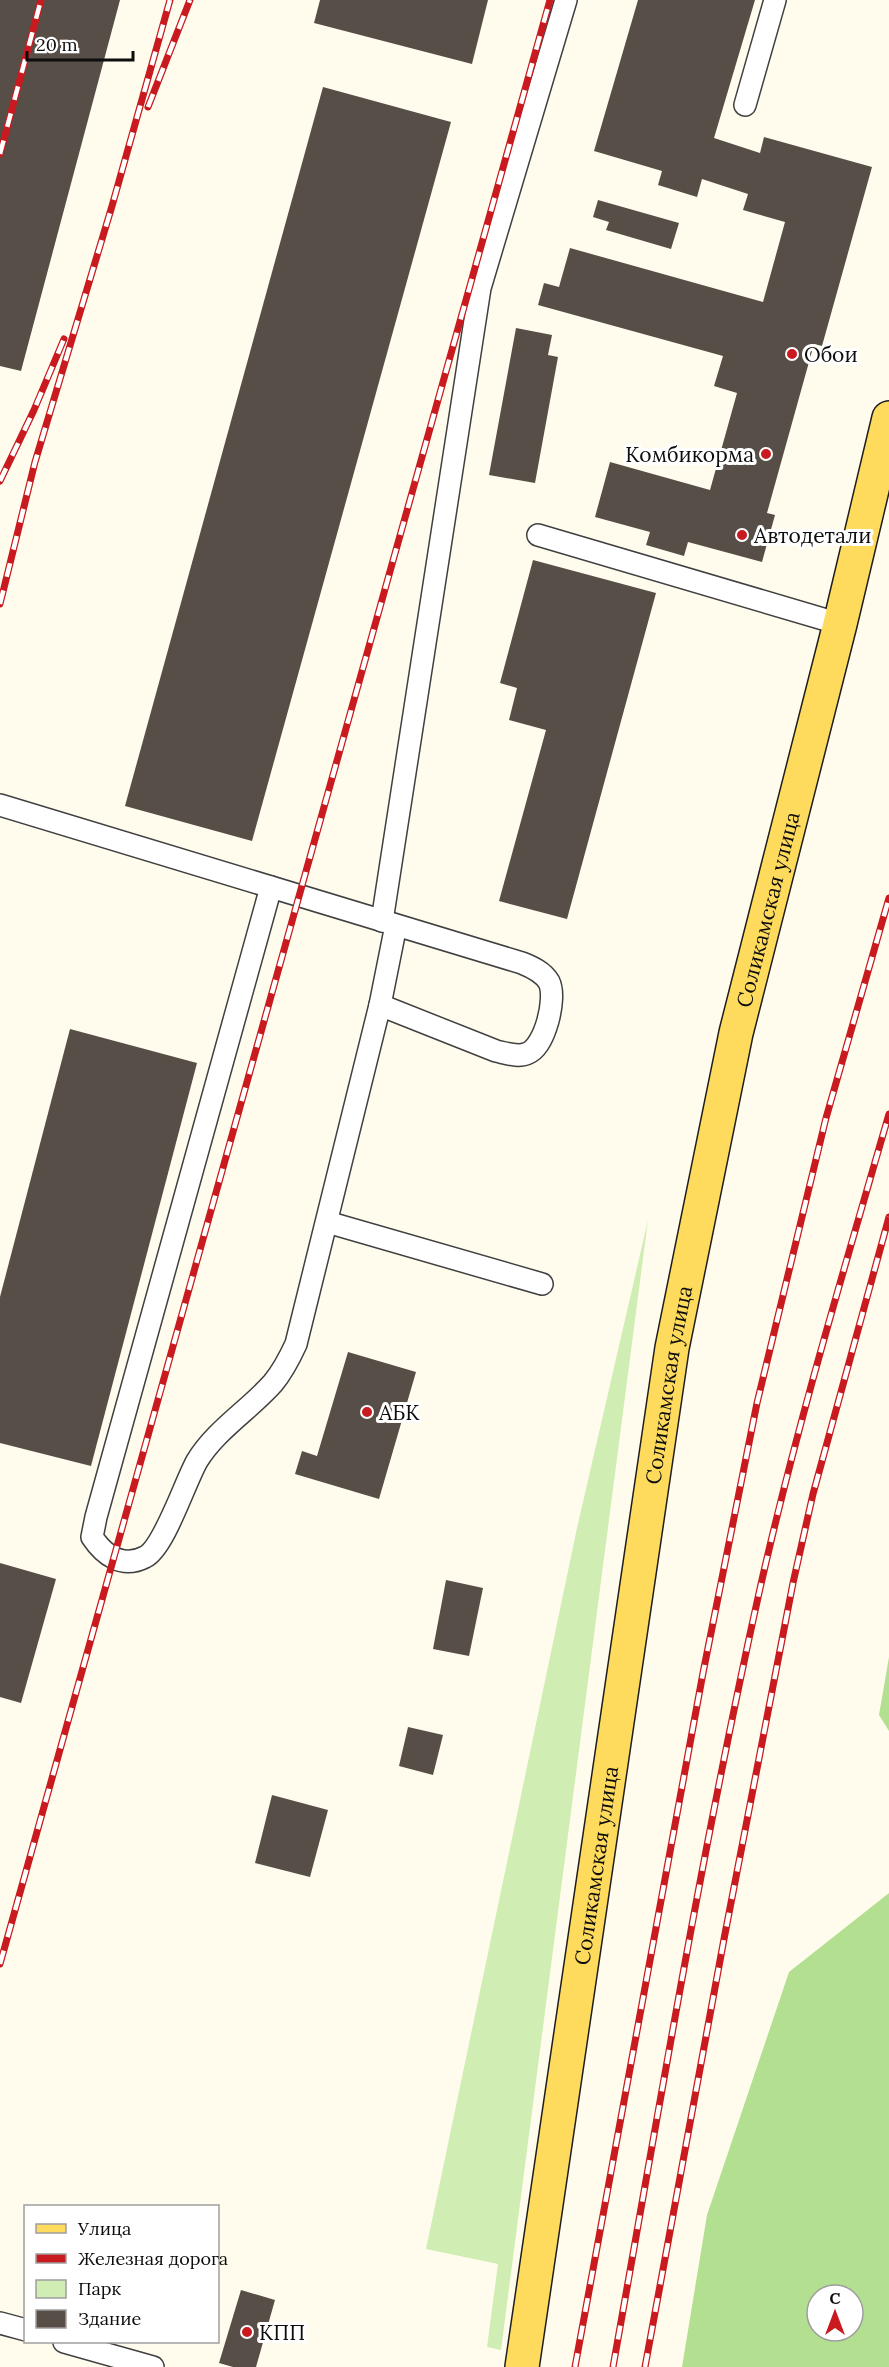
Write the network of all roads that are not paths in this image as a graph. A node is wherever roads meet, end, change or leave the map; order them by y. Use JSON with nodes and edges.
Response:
{"nodes":[{"id":1,"x":566,"y":0,"type":"edge"},
{"id":2,"x":775,"y":0,"type":"edge"},
{"id":3,"x":745,"y":105,"type":"dead end"},
{"id":4,"x":889,"y":418,"type":"edge"},
{"id":5,"x":538,"y":535,"type":"dead end"},
{"id":6,"x":840,"y":624,"type":"junction"},
{"id":7,"x":0,"y":805,"type":"edge"},
{"id":8,"x":272,"y":887,"type":"junction"},
{"id":9,"x":389,"y":923,"type":"junction"},
{"id":10,"x":380,"y":1005,"type":"junction"},
{"id":11,"x":327,"y":1222,"type":"junction"},
{"id":12,"x":542,"y":1284,"type":"dead end"},
{"id":13,"x":0,"y":2323,"type":"edge"},
{"id":14,"x":24,"y":2329,"type":"edge"},
{"id":15,"x":68,"y":2343,"type":"edge"},
{"id":16,"x":153,"y":2367,"type":"edge"},
{"id":17,"x":522,"y":2367,"type":"edge"}],
"edges":[{"from":1,"to":9,"type":"lane"},
{"from":2,"to":3,"type":"lane"},
{"from":4,"to":6,"type":"main road","name":"Соликамская улица"},
{"from":5,"to":6,"type":"lane"},
{"from":6,"to":17,"type":"main road","name":"Соликамская улица"},
{"from":7,"to":8,"type":"lane"},
{"from":8,"to":9,"type":"lane"},
{"from":8,"to":11,"type":"lane"},
{"from":9,"to":10,"type":"lane"},
{"from":9,"to":10,"type":"lane"},
{"from":10,"to":11,"type":"lane"},
{"from":11,"to":12,"type":"lane"},
{"from":13,"to":14,"type":"lane"},
{"from":15,"to":16,"type":"lane"}]}
